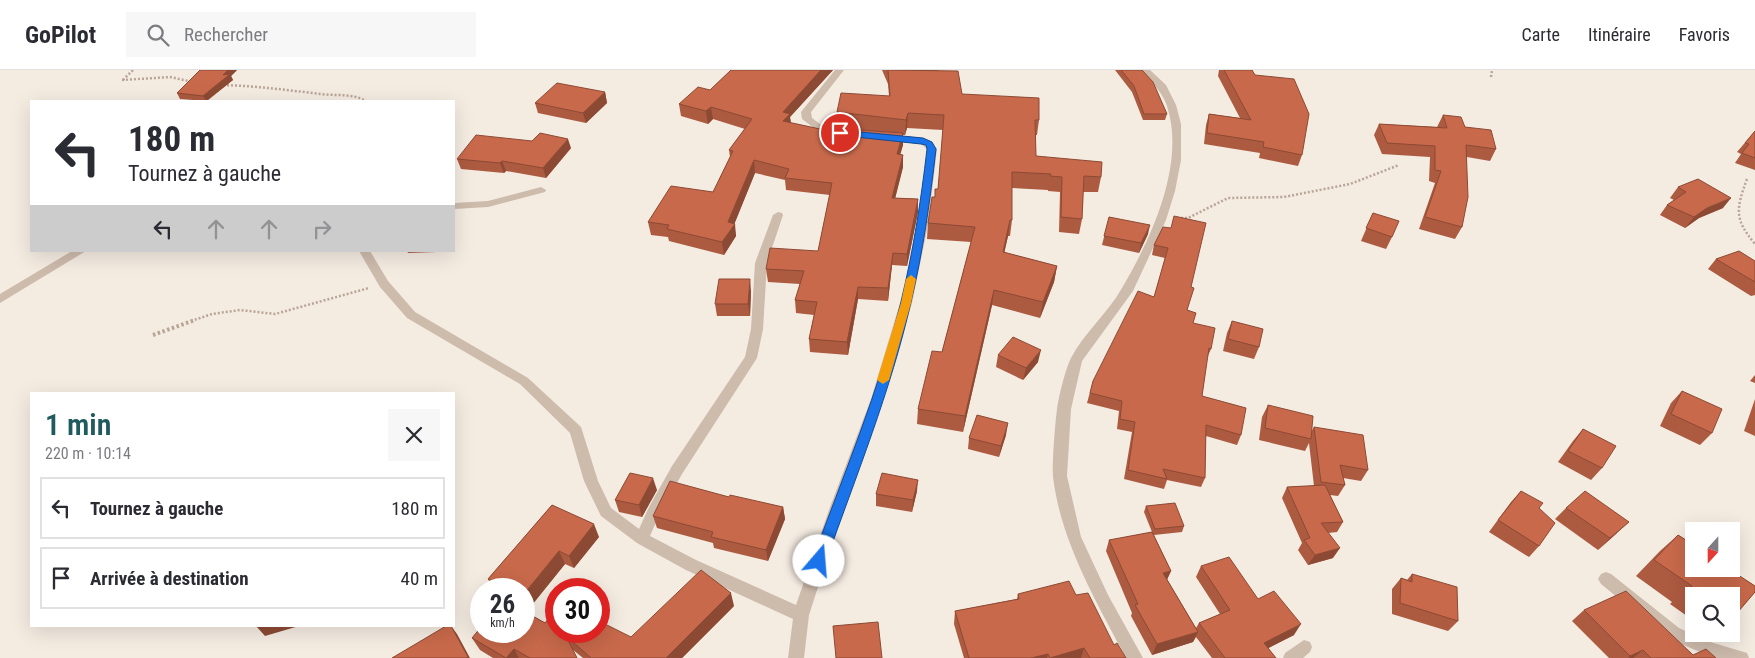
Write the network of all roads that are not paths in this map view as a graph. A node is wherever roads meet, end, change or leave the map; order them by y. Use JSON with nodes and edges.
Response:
{"nodes":[{"id":1,"x":840,"y":70,"type":"edge"},
{"id":2,"x":1144,"y":70,"type":"edge"},
{"id":3,"x":541,"y":190,"type":"dead end"},
{"id":4,"x":455,"y":206,"type":"edge"},
{"id":5,"x":778,"y":215,"type":"dead end"},
{"id":6,"x":79,"y":252,"type":"edge"},
{"id":7,"x":365,"y":252,"type":"edge"},
{"id":8,"x":0,"y":299,"type":"edge"},
{"id":9,"x":642,"y":539,"type":"junction"},
{"id":10,"x":1606,"y":579,"type":"dead end"},
{"id":11,"x":801,"y":615,"type":"junction"},
{"id":12,"x":1304,"y":647,"type":"dead end"},
{"id":13,"x":796,"y":658,"type":"edge"},
{"id":14,"x":1134,"y":658,"type":"edge"},
{"id":15,"x":1291,"y":658,"type":"edge"},
{"id":16,"x":1741,"y":658,"type":"edge"}],
"edges":[{"from":1,"to":11,"type":"street"},
{"from":2,"to":14,"type":"street"},
{"from":3,"to":4,"type":"street"},
{"from":5,"to":9,"type":"street"},
{"from":6,"to":8,"type":"street"},
{"from":7,"to":9,"type":"street"},
{"from":9,"to":11,"type":"street"},
{"from":10,"to":16,"type":"street"},
{"from":11,"to":13,"type":"street"},
{"from":12,"to":15,"type":"street"}]}
